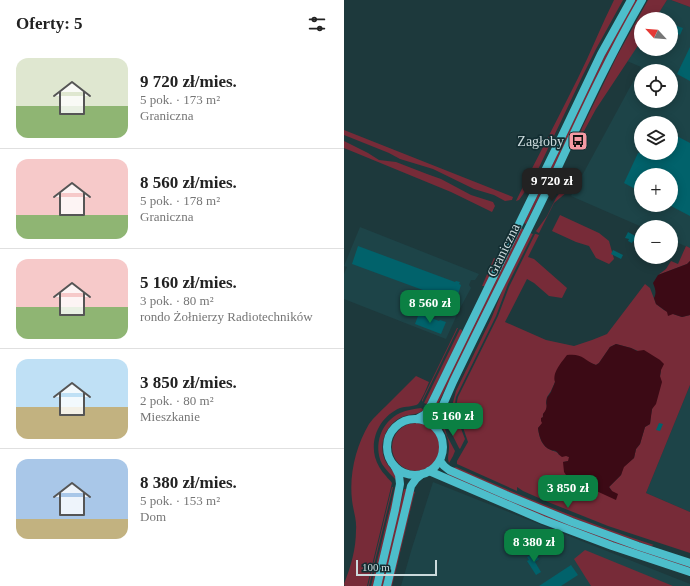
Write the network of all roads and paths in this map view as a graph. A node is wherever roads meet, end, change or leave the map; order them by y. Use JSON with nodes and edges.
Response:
{"nodes":[{"id":1,"x":631,"y":0,"type":"edge"},
{"id":2,"x":642,"y":0,"type":"edge"},
{"id":3,"x":417,"y":419,"type":"junction"},
{"id":4,"x":437,"y":427,"type":"junction"},
{"id":5,"x":440,"y":461,"type":"junction"},
{"id":6,"x":395,"y":467,"type":"junction"},
{"id":7,"x":426,"y":472,"type":"junction"},
{"id":8,"x":690,"y":562,"type":"edge"},
{"id":9,"x":690,"y":572,"type":"edge"},
{"id":10,"x":377,"y":586,"type":"edge"},
{"id":11,"x":387,"y":586,"type":"edge"}],
"edges":[{"from":1,"to":3,"type":"main road","name":"Graniczna"},
{"from":2,"to":4,"type":"main road","name":"Graniczna"},
{"from":3,"to":4,"type":"main road"},
{"from":3,"to":6,"type":"main road"},
{"from":4,"to":5,"type":"main road"},
{"from":5,"to":7,"type":"main road"},
{"from":5,"to":8,"type":"main road"},
{"from":6,"to":7,"type":"main road"},
{"from":6,"to":10,"type":"main road"},
{"from":7,"to":9,"type":"main road"},
{"from":7,"to":11,"type":"main road"}]}
